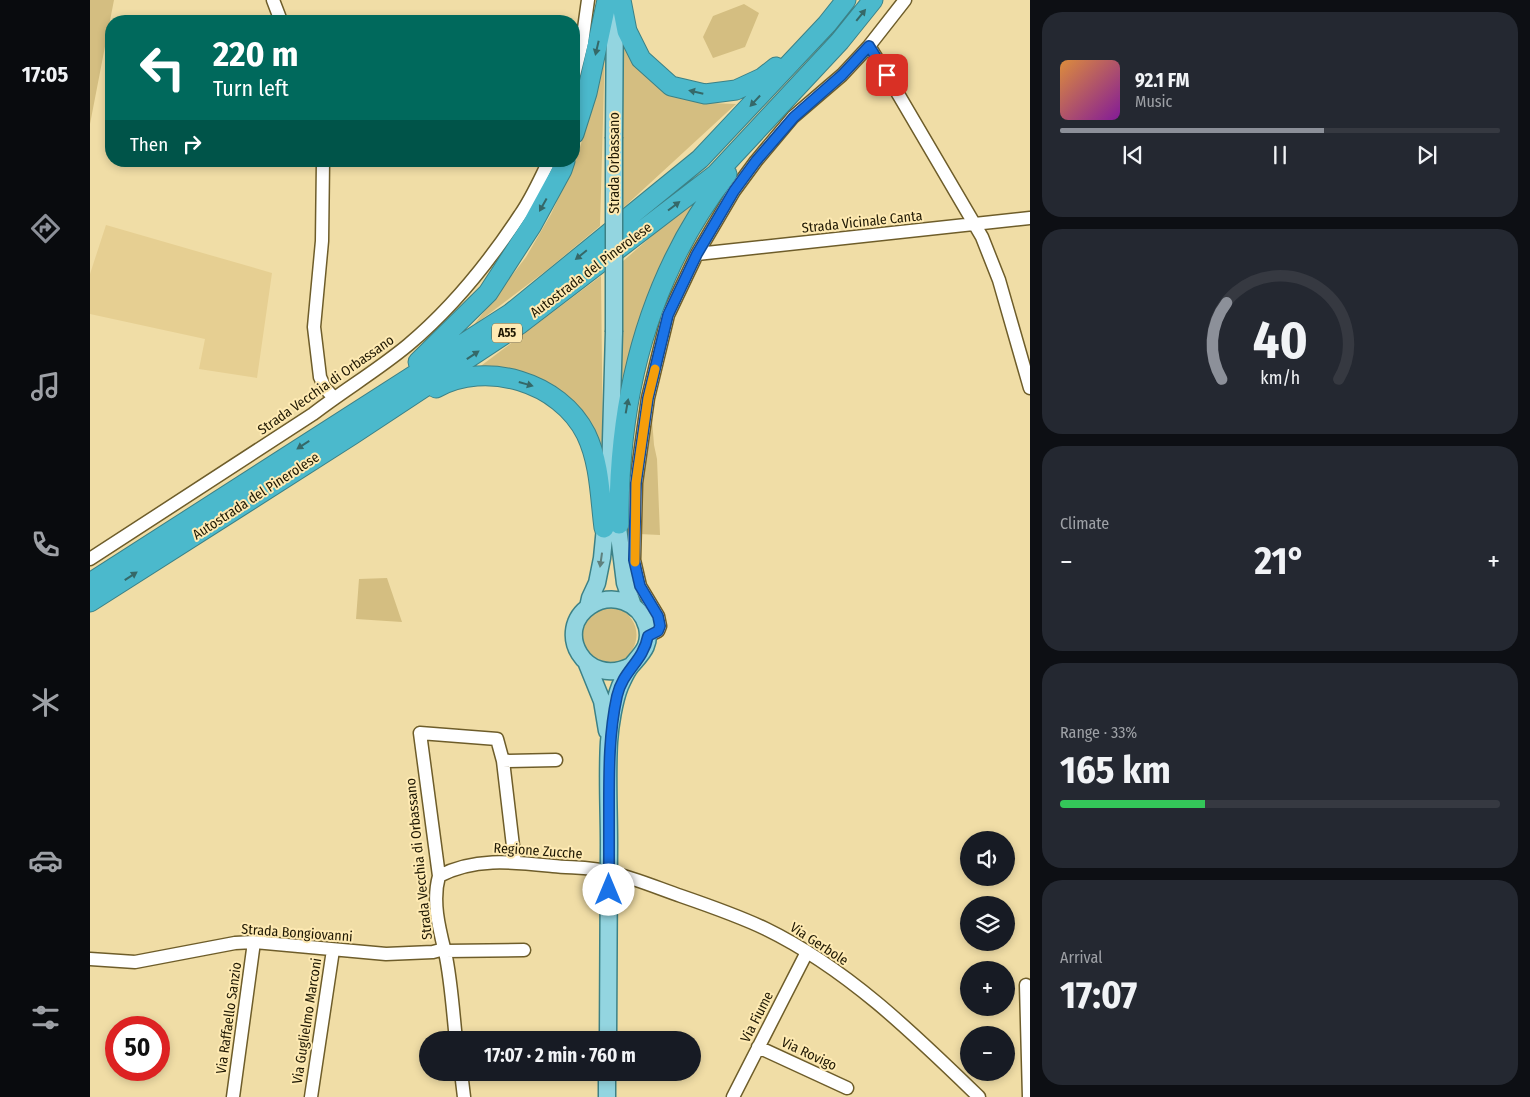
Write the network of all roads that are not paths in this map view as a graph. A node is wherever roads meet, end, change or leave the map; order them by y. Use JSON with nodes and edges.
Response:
{"nodes":[{"id":1,"x":272,"y":0,"type":"edge"},
{"id":2,"x":588,"y":0,"type":"edge"},
{"id":3,"x":608,"y":0,"type":"edge"},
{"id":4,"x":615,"y":0,"type":"edge"},
{"id":5,"x":621,"y":0,"type":"edge"},
{"id":6,"x":846,"y":0,"type":"edge"},
{"id":7,"x":873,"y":0,"type":"edge"},
{"id":8,"x":905,"y":0,"type":"edge"},
{"id":9,"x":278,"y":15,"type":"edge"},
{"id":10,"x":827,"y":24,"type":"junction"},
{"id":11,"x":840,"y":41,"type":"junction"},
{"id":12,"x":869,"y":46,"type":"junction"},
{"id":13,"x":580,"y":51,"type":"edge"},
{"id":14,"x":580,"y":115,"type":"edge"},
{"id":15,"x":323,"y":167,"type":"edge"},
{"id":16,"x":546,"y":167,"type":"edge"},
{"id":17,"x":563,"y":167,"type":"edge"},
{"id":18,"x":1030,"y":218,"type":"edge"},
{"id":19,"x":976,"y":225,"type":"junction"},
{"id":20,"x":697,"y":254,"type":"junction"},
{"id":21,"x":1030,"y":388,"type":"edge"},
{"id":22,"x":334,"y":398,"type":"junction"},
{"id":23,"x":334,"y":426,"type":"junction"},
{"id":24,"x":352,"y":435,"type":"junction"},
{"id":25,"x":611,"y":526,"type":"junction"},
{"id":26,"x":90,"y":560,"type":"edge"},
{"id":27,"x":90,"y":583,"type":"edge"},
{"id":28,"x":90,"y":602,"type":"edge"},
{"id":29,"x":633,"y":606,"type":"junction"},
{"id":30,"x":588,"y":607,"type":"junction"},
{"id":31,"x":648,"y":636,"type":"junction"},
{"id":32,"x":587,"y":664,"type":"junction"},
{"id":33,"x":631,"y":666,"type":"junction"},
{"id":34,"x":609,"y":741,"type":"junction"},
{"id":35,"x":556,"y":760,"type":"dead end"},
{"id":36,"x":503,"y":762,"type":"junction"},
{"id":37,"x":515,"y":862,"type":"junction"},
{"id":38,"x":609,"y":871,"type":"junction"},
{"id":39,"x":438,"y":876,"type":"junction"},
{"id":40,"x":254,"y":942,"type":"junction"},
{"id":41,"x":333,"y":950,"type":"junction"},
{"id":42,"x":444,"y":950,"type":"junction"},
{"id":43,"x":524,"y":950,"type":"dead end"},
{"id":44,"x":807,"y":952,"type":"junction"},
{"id":45,"x":90,"y":959,"type":"edge"},
{"id":46,"x":1026,"y":985,"type":"dead end"},
{"id":47,"x":455,"y":1031,"type":"edge"},
{"id":48,"x":608,"y":1031,"type":"edge"},
{"id":49,"x":758,"y":1047,"type":"junction"},
{"id":50,"x":462,"y":1081,"type":"edge"},
{"id":51,"x":607,"y":1081,"type":"edge"},
{"id":52,"x":847,"y":1088,"type":"dead end"},
{"id":53,"x":233,"y":1097,"type":"edge"},
{"id":54,"x":311,"y":1097,"type":"edge"},
{"id":55,"x":464,"y":1097,"type":"edge"},
{"id":56,"x":607,"y":1097,"type":"edge"},
{"id":57,"x":733,"y":1097,"type":"edge"},
{"id":58,"x":979,"y":1097,"type":"edge"},
{"id":59,"x":1029,"y":1097,"type":"edge"}],
"edges":[{"from":1,"to":9,"type":"street"},
{"from":2,"to":13,"type":"street"},
{"from":3,"to":14,"type":"highway","one_way":true},
{"from":4,"to":25,"type":"main road","name":"Strada Orbassano","bridge":true},
{"from":10,"to":5,"type":"highway","one_way":true},
{"from":6,"to":10,"type":"highway","name":"Autostrada del Pinerolese","number":"A55"},
{"from":11,"to":7,"type":"highway","name":"Autostrada del Pinerolese","number":"A55","one_way":true},
{"from":8,"to":12,"type":"street"},
{"from":10,"to":23,"type":"highway","name":"Autostrada del Pinerolese","number":"A55","one_way":true},
{"from":24,"to":11,"type":"highway","name":"Autostrada del Pinerolese","number":"A55","one_way":true},
{"from":25,"to":11,"type":"highway","one_way":true},
{"from":12,"to":19,"type":"street"},
{"from":12,"to":20,"type":"street"},
{"from":15,"to":22,"type":"street"},
{"from":16,"to":22,"type":"street","name":"Strada Vecchia di Orbassano"},
{"from":17,"to":23,"type":"highway","one_way":true},
{"from":18,"to":19,"type":"street","name":"Strada Vicinale Canta"},
{"from":19,"to":20,"type":"street","name":"Strada Vicinale Canta"},
{"from":19,"to":21,"type":"street"},
{"from":20,"to":31,"type":"street"},
{"from":22,"to":26,"type":"street","name":"Strada Vecchia di Orbassano"},
{"from":23,"to":27,"type":"highway","name":"Autostrada del Pinerolese","number":"A55","one_way":true},
{"from":24,"to":25,"type":"highway","one_way":true},
{"from":28,"to":24,"type":"highway","name":"Autostrada del Pinerolese","number":"A55","one_way":true},
{"from":25,"to":29,"type":"main road","name":"Strada Orbassano"},
{"from":25,"to":30,"type":"main road","name":"Strada Orbassano","one_way":true},
{"from":29,"to":30,"type":"main road"},
{"from":29,"to":31,"type":"main road","name":"Strada Orbassano"},
{"from":30,"to":32,"type":"main road","name":"Strada Orbassano"},
{"from":31,"to":33,"type":"main road","name":"Strada Orbassano"},
{"from":32,"to":33,"type":"main road"},
{"from":32,"to":34,"type":"main road","name":"Strada Orbassano"},
{"from":33,"to":34,"type":"main road","name":"Strada Orbassano"},
{"from":34,"to":38,"type":"main road","name":"Strada Orbassano"},
{"from":35,"to":36,"type":"street"},
{"from":36,"to":37,"type":"street"},
{"from":36,"to":39,"type":"street","name":"Strada Vecchia di Orbassano"},
{"from":37,"to":38,"type":"street","name":"Regione Zucche"},
{"from":37,"to":39,"type":"street","name":"Regione Zucche"},
{"from":38,"to":44,"type":"street","name":"Via Gerbole"},
{"from":38,"to":48,"type":"main road","name":"Strada Orbassano"},
{"from":39,"to":42,"type":"street","name":"Strada Vecchia di Orbassano"},
{"from":40,"to":41,"type":"street","name":"Strada Bongiovanni"},
{"from":40,"to":45,"type":"street","name":"Strada Bongiovanni"},
{"from":40,"to":53,"type":"street","name":"Via Raffaello Sanzio"},
{"from":41,"to":42,"type":"street","name":"Strada Bongiovanni"},
{"from":41,"to":54,"type":"street","name":"Via Guglielmo Marconi"},
{"from":42,"to":43,"type":"street","name":"Strada Bongiovanni"},
{"from":42,"to":47,"type":"street","name":"Strada Vecchia di Orbassano"},
{"from":44,"to":49,"type":"street","name":"Via Fiume"},
{"from":44,"to":58,"type":"street","name":"Via Gerbole"},
{"from":46,"to":59,"type":"street"},
{"from":49,"to":52,"type":"street","name":"Via Rovigo"},
{"from":49,"to":57,"type":"street","name":"Via Fiume"},
{"from":50,"to":55,"type":"street"},
{"from":51,"to":56,"type":"main road"}]}
